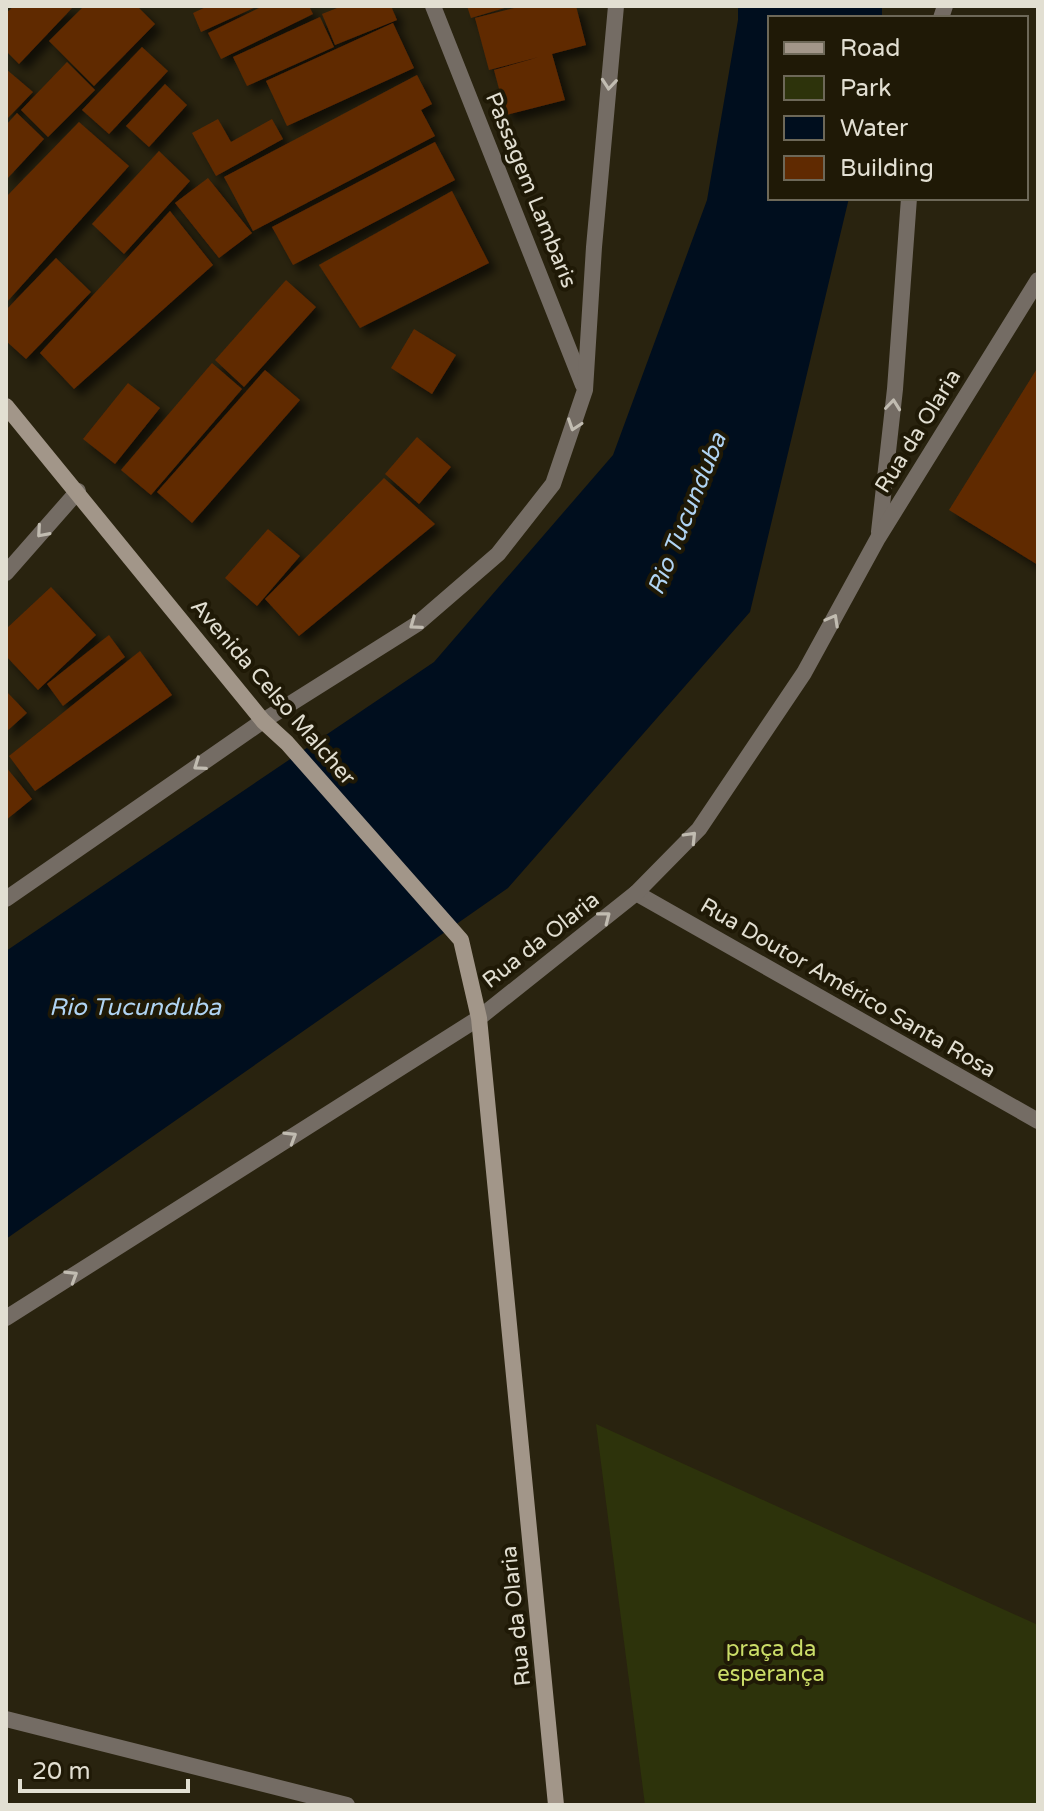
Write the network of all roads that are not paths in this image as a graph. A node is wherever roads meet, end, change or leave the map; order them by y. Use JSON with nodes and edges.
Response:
{"nodes":[{"id":1,"x":433,"y":6,"type":"edge"},
{"id":2,"x":616,"y":6,"type":"edge"},
{"id":3,"x":909,"y":200,"type":"edge"},
{"id":4,"x":1038,"y":280,"type":"edge"},
{"id":5,"x":585,"y":390,"type":"junction"},
{"id":6,"x":6,"y":406,"type":"edge"},
{"id":7,"x":78,"y":491,"type":"junction"},
{"id":8,"x":878,"y":538,"type":"junction"},
{"id":9,"x":6,"y":573,"type":"edge"},
{"id":10,"x":263,"y":721,"type":"junction"},
{"id":11,"x":636,"y":893,"type":"junction"},
{"id":12,"x":6,"y":899,"type":"edge"},
{"id":13,"x":479,"y":1018,"type":"junction"},
{"id":14,"x":1038,"y":1121,"type":"edge"},
{"id":15,"x":6,"y":1318,"type":"edge"},
{"id":16,"x":6,"y":1719,"type":"edge"},
{"id":17,"x":347,"y":1805,"type":"edge"},
{"id":18,"x":556,"y":1805,"type":"edge"}],
"edges":[{"from":1,"to":5,"type":"street","name":"Passagem Lambaris"},
{"from":2,"to":5,"type":"street","one_way":true},
{"from":8,"to":3,"type":"street","one_way":true},
{"from":4,"to":8,"type":"street","name":"Rua da Olaria"},
{"from":5,"to":10,"type":"street","one_way":true},
{"from":6,"to":7,"type":"street","name":"Avenida Celso Malcher"},
{"from":7,"to":9,"type":"street","one_way":true},
{"from":7,"to":10,"type":"street","name":"Avenida Celso Malcher"},
{"from":11,"to":8,"type":"street","name":"Rua da Olaria","one_way":true},
{"from":10,"to":12,"type":"street","one_way":true},
{"from":10,"to":13,"type":"street","name":"Avenida Celso Malcher"},
{"from":13,"to":11,"type":"street","name":"Rua da Olaria","one_way":true},
{"from":11,"to":14,"type":"street","name":"Rua Doutor Américo Santa Rosa"},
{"from":15,"to":13,"type":"street","one_way":true},
{"from":13,"to":18,"type":"street","name":"Rua da Olaria"},
{"from":16,"to":17,"type":"street"}]}
